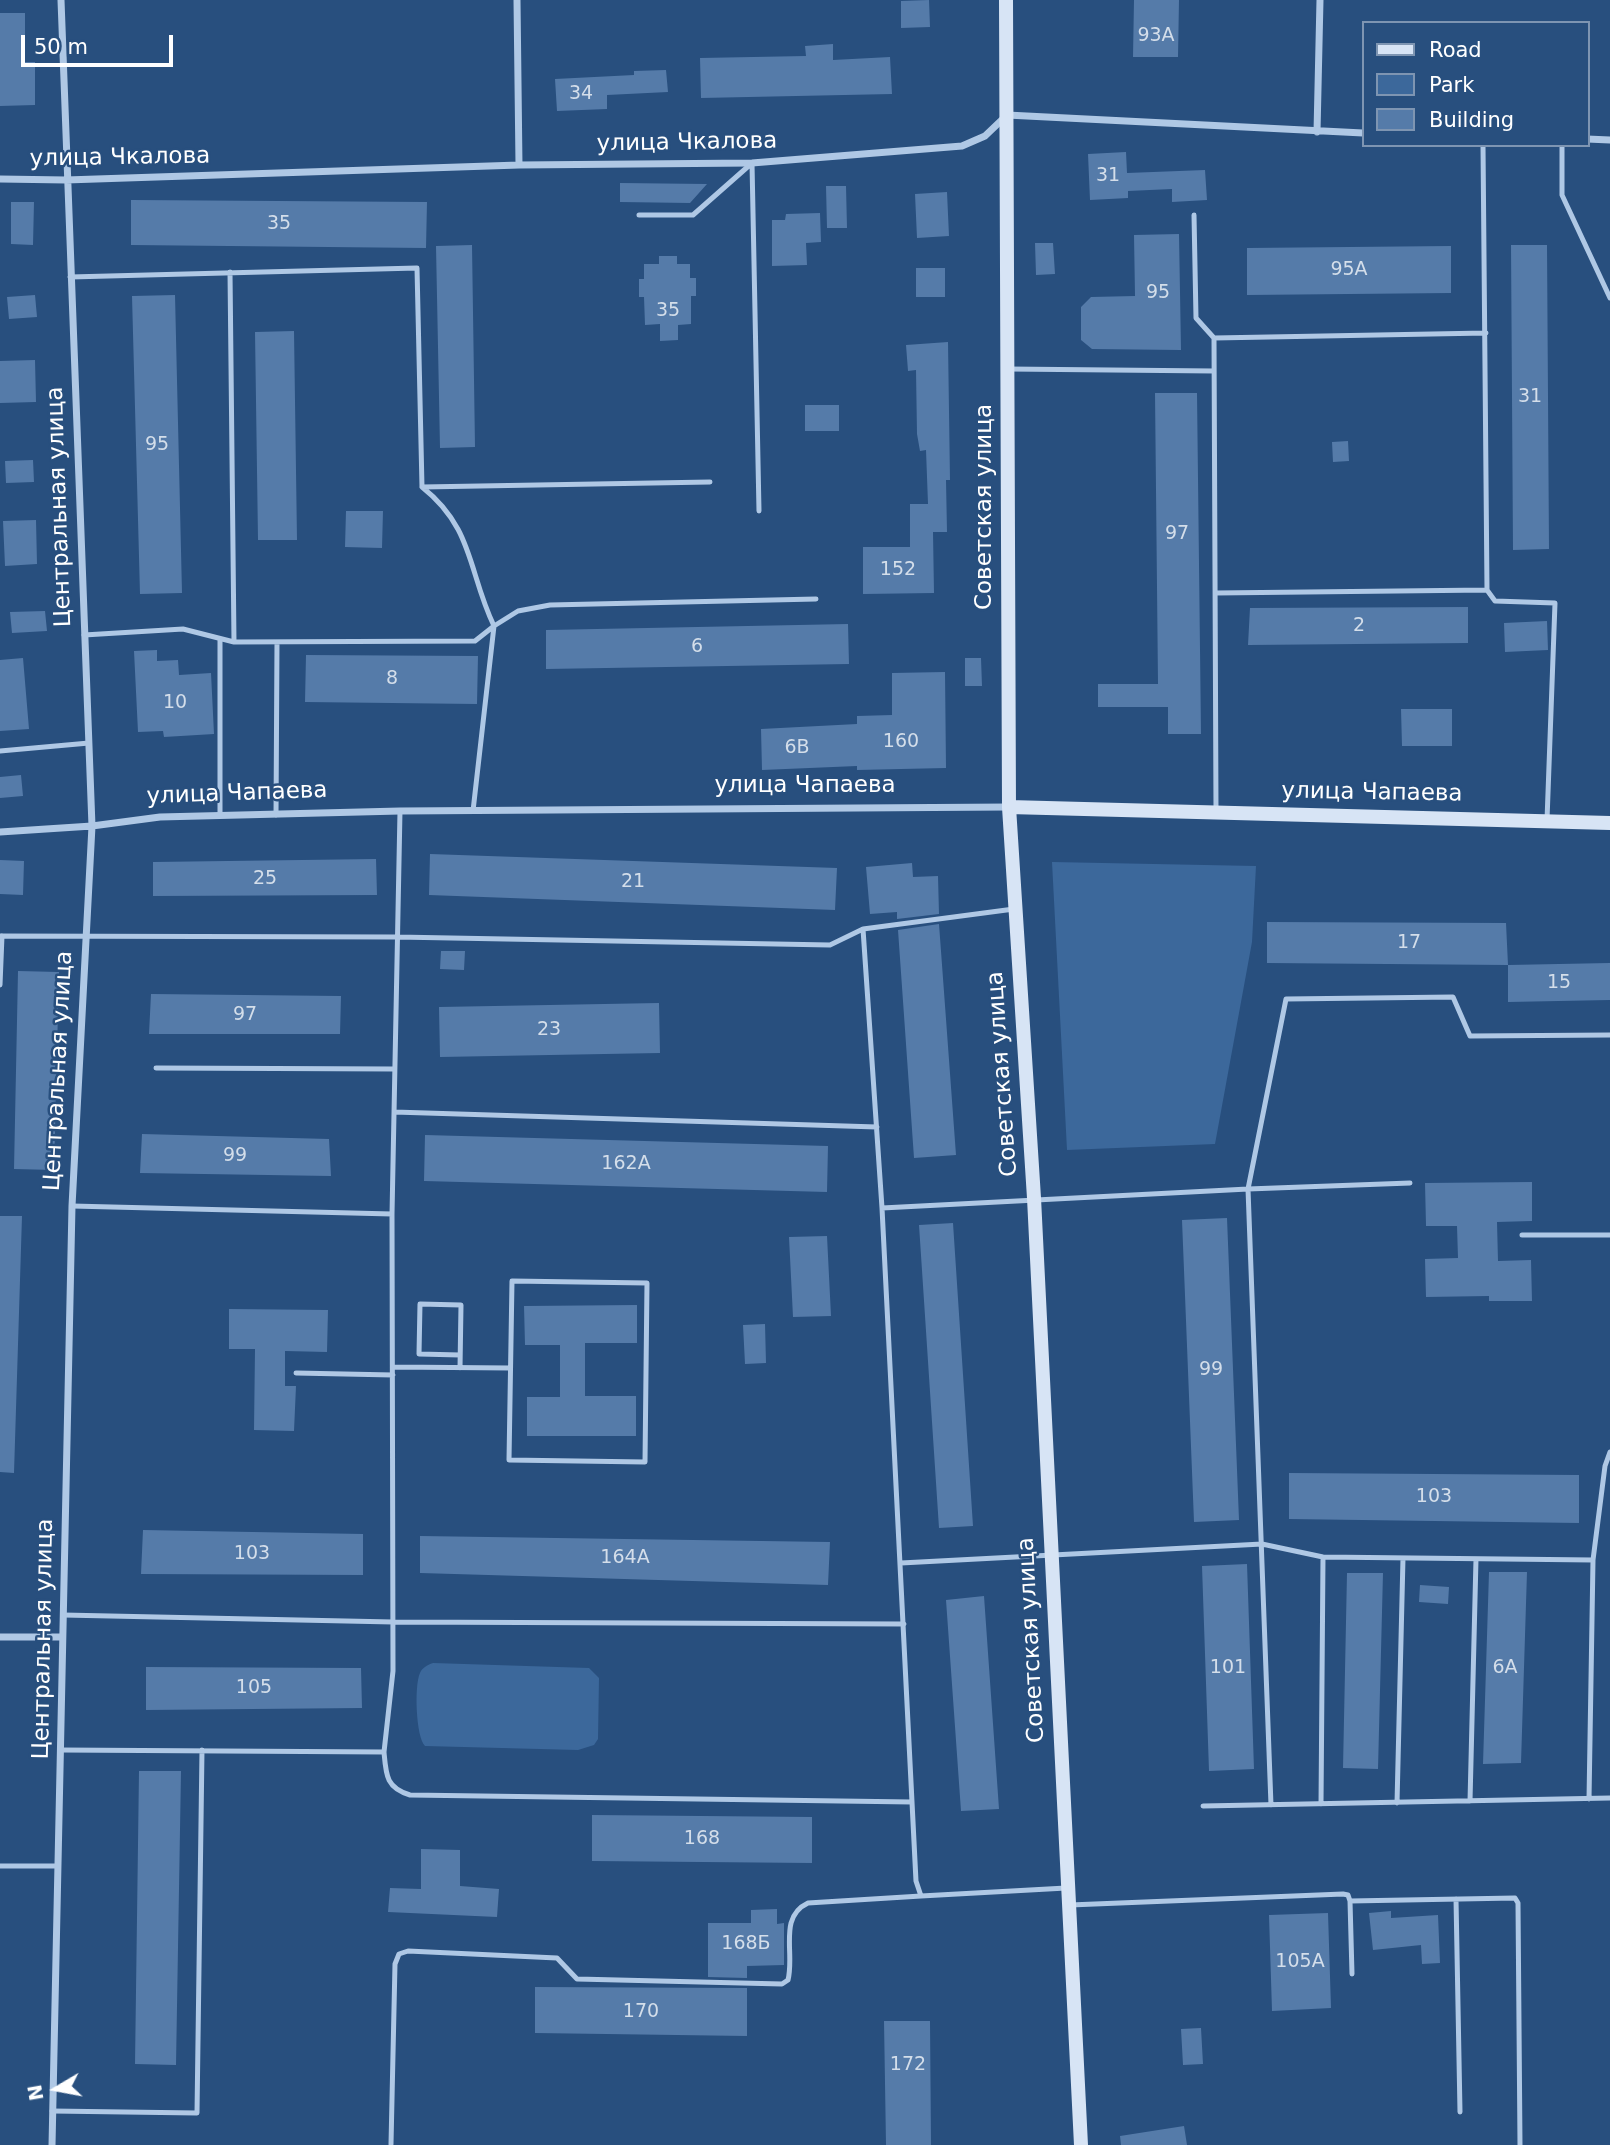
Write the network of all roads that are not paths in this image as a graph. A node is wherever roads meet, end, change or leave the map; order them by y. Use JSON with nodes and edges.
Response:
{"nodes":[{"id":1,"x":61,"y":0,"type":"edge"},
{"id":2,"x":517,"y":0,"type":"edge"},
{"id":3,"x":1006,"y":0,"type":"edge"},
{"id":4,"x":1320,"y":0,"type":"edge"},
{"id":5,"x":1007,"y":115,"type":"junction"},
{"id":6,"x":1317,"y":132,"type":"junction"},
{"id":7,"x":1362,"y":133,"type":"edge"},
{"id":8,"x":1589,"y":139,"type":"edge"},
{"id":9,"x":1610,"y":140,"type":"edge"},
{"id":10,"x":1483,"y":147,"type":"edge"},
{"id":11,"x":1562,"y":147,"type":"edge"},
{"id":12,"x":752,"y":163,"type":"junction"},
{"id":13,"x":519,"y":165,"type":"junction"},
{"id":14,"x":0,"y":179,"type":"edge"},
{"id":15,"x":66,"y":180,"type":"junction"},
{"id":16,"x":639,"y":215,"type":"dead end"},
{"id":17,"x":1194,"y":215,"type":"dead end"},
{"id":18,"x":230,"y":272,"type":"junction"},
{"id":19,"x":70,"y":277,"type":"junction"},
{"id":20,"x":1610,"y":298,"type":"edge"},
{"id":21,"x":1486,"y":333,"type":"junction"},
{"id":22,"x":1214,"y":338,"type":"junction"},
{"id":23,"x":1007,"y":369,"type":"junction"},
{"id":24,"x":1214,"y":371,"type":"junction"},
{"id":25,"x":710,"y":482,"type":"dead end"},
{"id":26,"x":422,"y":488,"type":"junction"},
{"id":27,"x":759,"y":510,"type":"dead end"},
{"id":28,"x":1487,"y":590,"type":"junction"},
{"id":29,"x":1216,"y":593,"type":"junction"},
{"id":30,"x":816,"y":599,"type":"dead end"},
{"id":31,"x":494,"y":626,"type":"junction"},
{"id":32,"x":84,"y":635,"type":"junction"},
{"id":33,"x":220,"y":639,"type":"junction"},
{"id":34,"x":234,"y":642,"type":"junction"},
{"id":35,"x":277,"y":642,"type":"junction"},
{"id":36,"x":89,"y":743,"type":"junction"},
{"id":37,"x":0,"y":751,"type":"edge"},
{"id":38,"x":1009,"y":807,"type":"junction"},
{"id":39,"x":400,"y":811,"type":"junction"},
{"id":40,"x":473,"y":811,"type":"junction"},
{"id":41,"x":1216,"y":812,"type":"junction"},
{"id":42,"x":276,"y":815,"type":"junction"},
{"id":43,"x":220,"y":816,"type":"junction"},
{"id":44,"x":1548,"y":820,"type":"junction"},
{"id":45,"x":1610,"y":824,"type":"edge"},
{"id":46,"x":92,"y":826,"type":"junction"},
{"id":47,"x":0,"y":832,"type":"edge"},
{"id":48,"x":1014,"y":909,"type":"junction"},
{"id":49,"x":863,"y":929,"type":"junction"},
{"id":50,"x":1,"y":936,"type":"edge"},
{"id":51,"x":397,"y":937,"type":"junction"},
{"id":52,"x":86,"y":938,"type":"junction"},
{"id":53,"x":0,"y":985,"type":"edge"},
{"id":54,"x":1610,"y":1035,"type":"edge"},
{"id":55,"x":156,"y":1068,"type":"dead end"},
{"id":56,"x":394,"y":1069,"type":"junction"},
{"id":57,"x":394,"y":1112,"type":"junction"},
{"id":58,"x":877,"y":1127,"type":"junction"},
{"id":59,"x":1410,"y":1183,"type":"dead end"},
{"id":60,"x":1248,"y":1189,"type":"junction"},
{"id":61,"x":1034,"y":1198,"type":"junction"},
{"id":62,"x":72,"y":1206,"type":"junction"},
{"id":63,"x":882,"y":1208,"type":"junction"},
{"id":64,"x":392,"y":1214,"type":"junction"},
{"id":65,"x":1610,"y":1235,"type":"edge"},
{"id":66,"x":1522,"y":1236,"type":"dead end"},
{"id":67,"x":460,"y":1355,"type":"junction"},
{"id":68,"x":393,"y":1367,"type":"junction"},
{"id":69,"x":460,"y":1368,"type":"junction"},
{"id":70,"x":510,"y":1368,"type":"junction"},
{"id":71,"x":296,"y":1373,"type":"dead end"},
{"id":72,"x":393,"y":1375,"type":"junction"},
{"id":73,"x":1610,"y":1452,"type":"edge"},
{"id":74,"x":1262,"y":1544,"type":"junction"},
{"id":75,"x":1051,"y":1553,"type":"junction"},
{"id":76,"x":1323,"y":1557,"type":"junction"},
{"id":77,"x":1403,"y":1558,"type":"junction"},
{"id":78,"x":1476,"y":1559,"type":"junction"},
{"id":79,"x":1593,"y":1560,"type":"junction"},
{"id":80,"x":901,"y":1563,"type":"junction"},
{"id":81,"x":63,"y":1615,"type":"junction"},
{"id":82,"x":393,"y":1622,"type":"junction"},
{"id":83,"x":904,"y":1623,"type":"junction"},
{"id":84,"x":0,"y":1637,"type":"edge"},
{"id":85,"x":62,"y":1637,"type":"junction"},
{"id":86,"x":61,"y":1750,"type":"junction"},
{"id":87,"x":202,"y":1750,"type":"junction"},
{"id":88,"x":384,"y":1752,"type":"junction"},
{"id":89,"x":1610,"y":1798,"type":"edge"},
{"id":90,"x":1589,"y":1799,"type":"junction"},
{"id":91,"x":1470,"y":1801,"type":"junction"},
{"id":92,"x":912,"y":1802,"type":"junction"},
{"id":93,"x":1397,"y":1803,"type":"junction"},
{"id":94,"x":1321,"y":1804,"type":"junction"},
{"id":95,"x":1271,"y":1805,"type":"junction"},
{"id":96,"x":1203,"y":1806,"type":"dead end"},
{"id":97,"x":0,"y":1866,"type":"edge"},
{"id":98,"x":58,"y":1866,"type":"junction"},
{"id":99,"x":1067,"y":1888,"type":"junction"},
{"id":100,"x":921,"y":1896,"type":"junction"},
{"id":101,"x":1456,"y":1899,"type":"junction"},
{"id":102,"x":1350,"y":1901,"type":"junction"},
{"id":103,"x":1068,"y":1905,"type":"junction"},
{"id":104,"x":1352,"y":1974,"type":"dead end"},
{"id":105,"x":52,"y":2111,"type":"junction"},
{"id":106,"x":1460,"y":2112,"type":"dead end"},
{"id":107,"x":391,"y":2144,"type":"edge"},
{"id":108,"x":52,"y":2145,"type":"edge"},
{"id":109,"x":1081,"y":2145,"type":"edge"},
{"id":110,"x":1520,"y":2145,"type":"edge"}],
"edges":[{"from":1,"to":15,"type":"street","name":"Центральная улица"},
{"from":2,"to":13,"type":"street"},
{"from":3,"to":5,"type":"street","name":"Советская улица"},
{"from":4,"to":6,"type":"street"},
{"from":5,"to":6,"type":"street"},
{"from":5,"to":12,"type":"street","name":"улица Чкалова"},
{"from":5,"to":23,"type":"street","name":"Советская улица"},
{"from":6,"to":7,"type":"street"},
{"from":8,"to":9,"type":"street"},
{"from":10,"to":21,"type":"lane"},
{"from":11,"to":20,"type":"lane"},
{"from":12,"to":13,"type":"street","name":"улица Чкалова"},
{"from":12,"to":16,"type":"lane"},
{"from":12,"to":27,"type":"lane"},
{"from":13,"to":15,"type":"street","name":"улица Чкалова"},
{"from":14,"to":15,"type":"street","name":"улица Чкалова"},
{"from":15,"to":19,"type":"street","name":"Центральная улица"},
{"from":17,"to":22,"type":"lane"},
{"from":18,"to":19,"type":"lane"},
{"from":18,"to":26,"type":"lane"},
{"from":18,"to":34,"type":"lane"},
{"from":19,"to":32,"type":"street","name":"Центральная улица"},
{"from":21,"to":22,"type":"lane"},
{"from":21,"to":28,"type":"lane"},
{"from":22,"to":24,"type":"lane"},
{"from":23,"to":24,"type":"lane"},
{"from":23,"to":38,"type":"street","name":"Советская улица"},
{"from":24,"to":29,"type":"lane"},
{"from":25,"to":26,"type":"lane"},
{"from":26,"to":31,"type":"lane"},
{"from":28,"to":29,"type":"lane"},
{"from":28,"to":44,"type":"lane"},
{"from":29,"to":41,"type":"lane"},
{"from":30,"to":31,"type":"lane"},
{"from":31,"to":35,"type":"lane"},
{"from":31,"to":40,"type":"lane"},
{"from":32,"to":33,"type":"lane"},
{"from":32,"to":36,"type":"street","name":"Центральная улица"},
{"from":33,"to":34,"type":"lane"},
{"from":33,"to":43,"type":"lane"},
{"from":34,"to":35,"type":"lane"},
{"from":35,"to":42,"type":"lane"},
{"from":36,"to":37,"type":"lane"},
{"from":36,"to":46,"type":"street","name":"Центральная улица"},
{"from":38,"to":40,"type":"street","name":"улица Чапаева"},
{"from":38,"to":41,"type":"street","name":"улица Чапаева"},
{"from":38,"to":48,"type":"street","name":"Советская улица"},
{"from":39,"to":40,"type":"street","name":"улица Чапаева"},
{"from":39,"to":42,"type":"street","name":"улица Чапаева"},
{"from":39,"to":51,"type":"lane"},
{"from":41,"to":44,"type":"street","name":"улица Чапаева"},
{"from":42,"to":43,"type":"street","name":"улица Чапаева"},
{"from":43,"to":46,"type":"street","name":"улица Чапаева"},
{"from":44,"to":45,"type":"street","name":"улица Чапаева"},
{"from":46,"to":47,"type":"street","name":"улица Чапаева"},
{"from":46,"to":52,"type":"street","name":"Центральная улица"},
{"from":48,"to":49,"type":"lane"},
{"from":48,"to":61,"type":"street","name":"Советская улица"},
{"from":49,"to":51,"type":"lane"},
{"from":49,"to":58,"type":"lane"},
{"from":50,"to":52,"type":"lane"},
{"from":50,"to":53,"type":"lane"},
{"from":51,"to":52,"type":"lane"},
{"from":51,"to":56,"type":"lane"},
{"from":52,"to":62,"type":"street","name":"Центральная улица"},
{"from":54,"to":60,"type":"lane"},
{"from":55,"to":56,"type":"lane"},
{"from":56,"to":57,"type":"lane"},
{"from":57,"to":58,"type":"lane"},
{"from":57,"to":64,"type":"lane"},
{"from":58,"to":63,"type":"lane"},
{"from":59,"to":60,"type":"lane"},
{"from":60,"to":61,"type":"lane"},
{"from":60,"to":74,"type":"lane"},
{"from":61,"to":63,"type":"lane"},
{"from":61,"to":75,"type":"street","name":"Советская улица"},
{"from":62,"to":64,"type":"lane"},
{"from":62,"to":81,"type":"street","name":"Центральная улица"},
{"from":63,"to":80,"type":"lane"},
{"from":64,"to":68,"type":"lane"},
{"from":65,"to":66,"type":"lane"},
{"from":67,"to":67,"type":"lane"},
{"from":67,"to":69,"type":"lane"},
{"from":68,"to":69,"type":"lane"},
{"from":68,"to":72,"type":"lane"},
{"from":69,"to":70,"type":"lane"},
{"from":70,"to":70,"type":"lane"},
{"from":71,"to":72,"type":"lane"},
{"from":72,"to":82,"type":"lane"},
{"from":73,"to":79,"type":"lane"},
{"from":74,"to":75,"type":"lane"},
{"from":74,"to":76,"type":"lane"},
{"from":74,"to":95,"type":"lane"},
{"from":75,"to":80,"type":"lane"},
{"from":75,"to":99,"type":"street","name":"Советская улица"},
{"from":76,"to":77,"type":"lane"},
{"from":76,"to":94,"type":"lane"},
{"from":77,"to":78,"type":"lane"},
{"from":77,"to":93,"type":"lane"},
{"from":78,"to":79,"type":"lane"},
{"from":78,"to":91,"type":"lane"},
{"from":79,"to":90,"type":"lane"},
{"from":80,"to":83,"type":"lane"},
{"from":81,"to":82,"type":"lane"},
{"from":81,"to":85,"type":"street","name":"Центральная улица"},
{"from":82,"to":83,"type":"lane"},
{"from":82,"to":88,"type":"lane"},
{"from":83,"to":92,"type":"lane"},
{"from":84,"to":85,"type":"street"},
{"from":85,"to":86,"type":"street","name":"Центральная улица"},
{"from":86,"to":87,"type":"lane"},
{"from":86,"to":98,"type":"street","name":"Центральная улица"},
{"from":87,"to":88,"type":"lane"},
{"from":87,"to":105,"type":"lane"},
{"from":88,"to":92,"type":"lane"},
{"from":89,"to":90,"type":"lane"},
{"from":90,"to":91,"type":"lane"},
{"from":91,"to":93,"type":"lane"},
{"from":92,"to":100,"type":"lane"},
{"from":93,"to":94,"type":"lane"},
{"from":94,"to":95,"type":"lane"},
{"from":95,"to":96,"type":"lane"},
{"from":97,"to":98,"type":"lane"},
{"from":98,"to":105,"type":"street","name":"Центральная улица"},
{"from":99,"to":100,"type":"lane"},
{"from":99,"to":103,"type":"street","name":"Советская улица"},
{"from":100,"to":107,"type":"lane"},
{"from":101,"to":102,"type":"lane"},
{"from":101,"to":106,"type":"lane"},
{"from":101,"to":110,"type":"lane"},
{"from":102,"to":103,"type":"lane"},
{"from":102,"to":104,"type":"lane"},
{"from":103,"to":109,"type":"street","name":"Советская улица"},
{"from":105,"to":108,"type":"street","name":"Центральная улица"}]}
